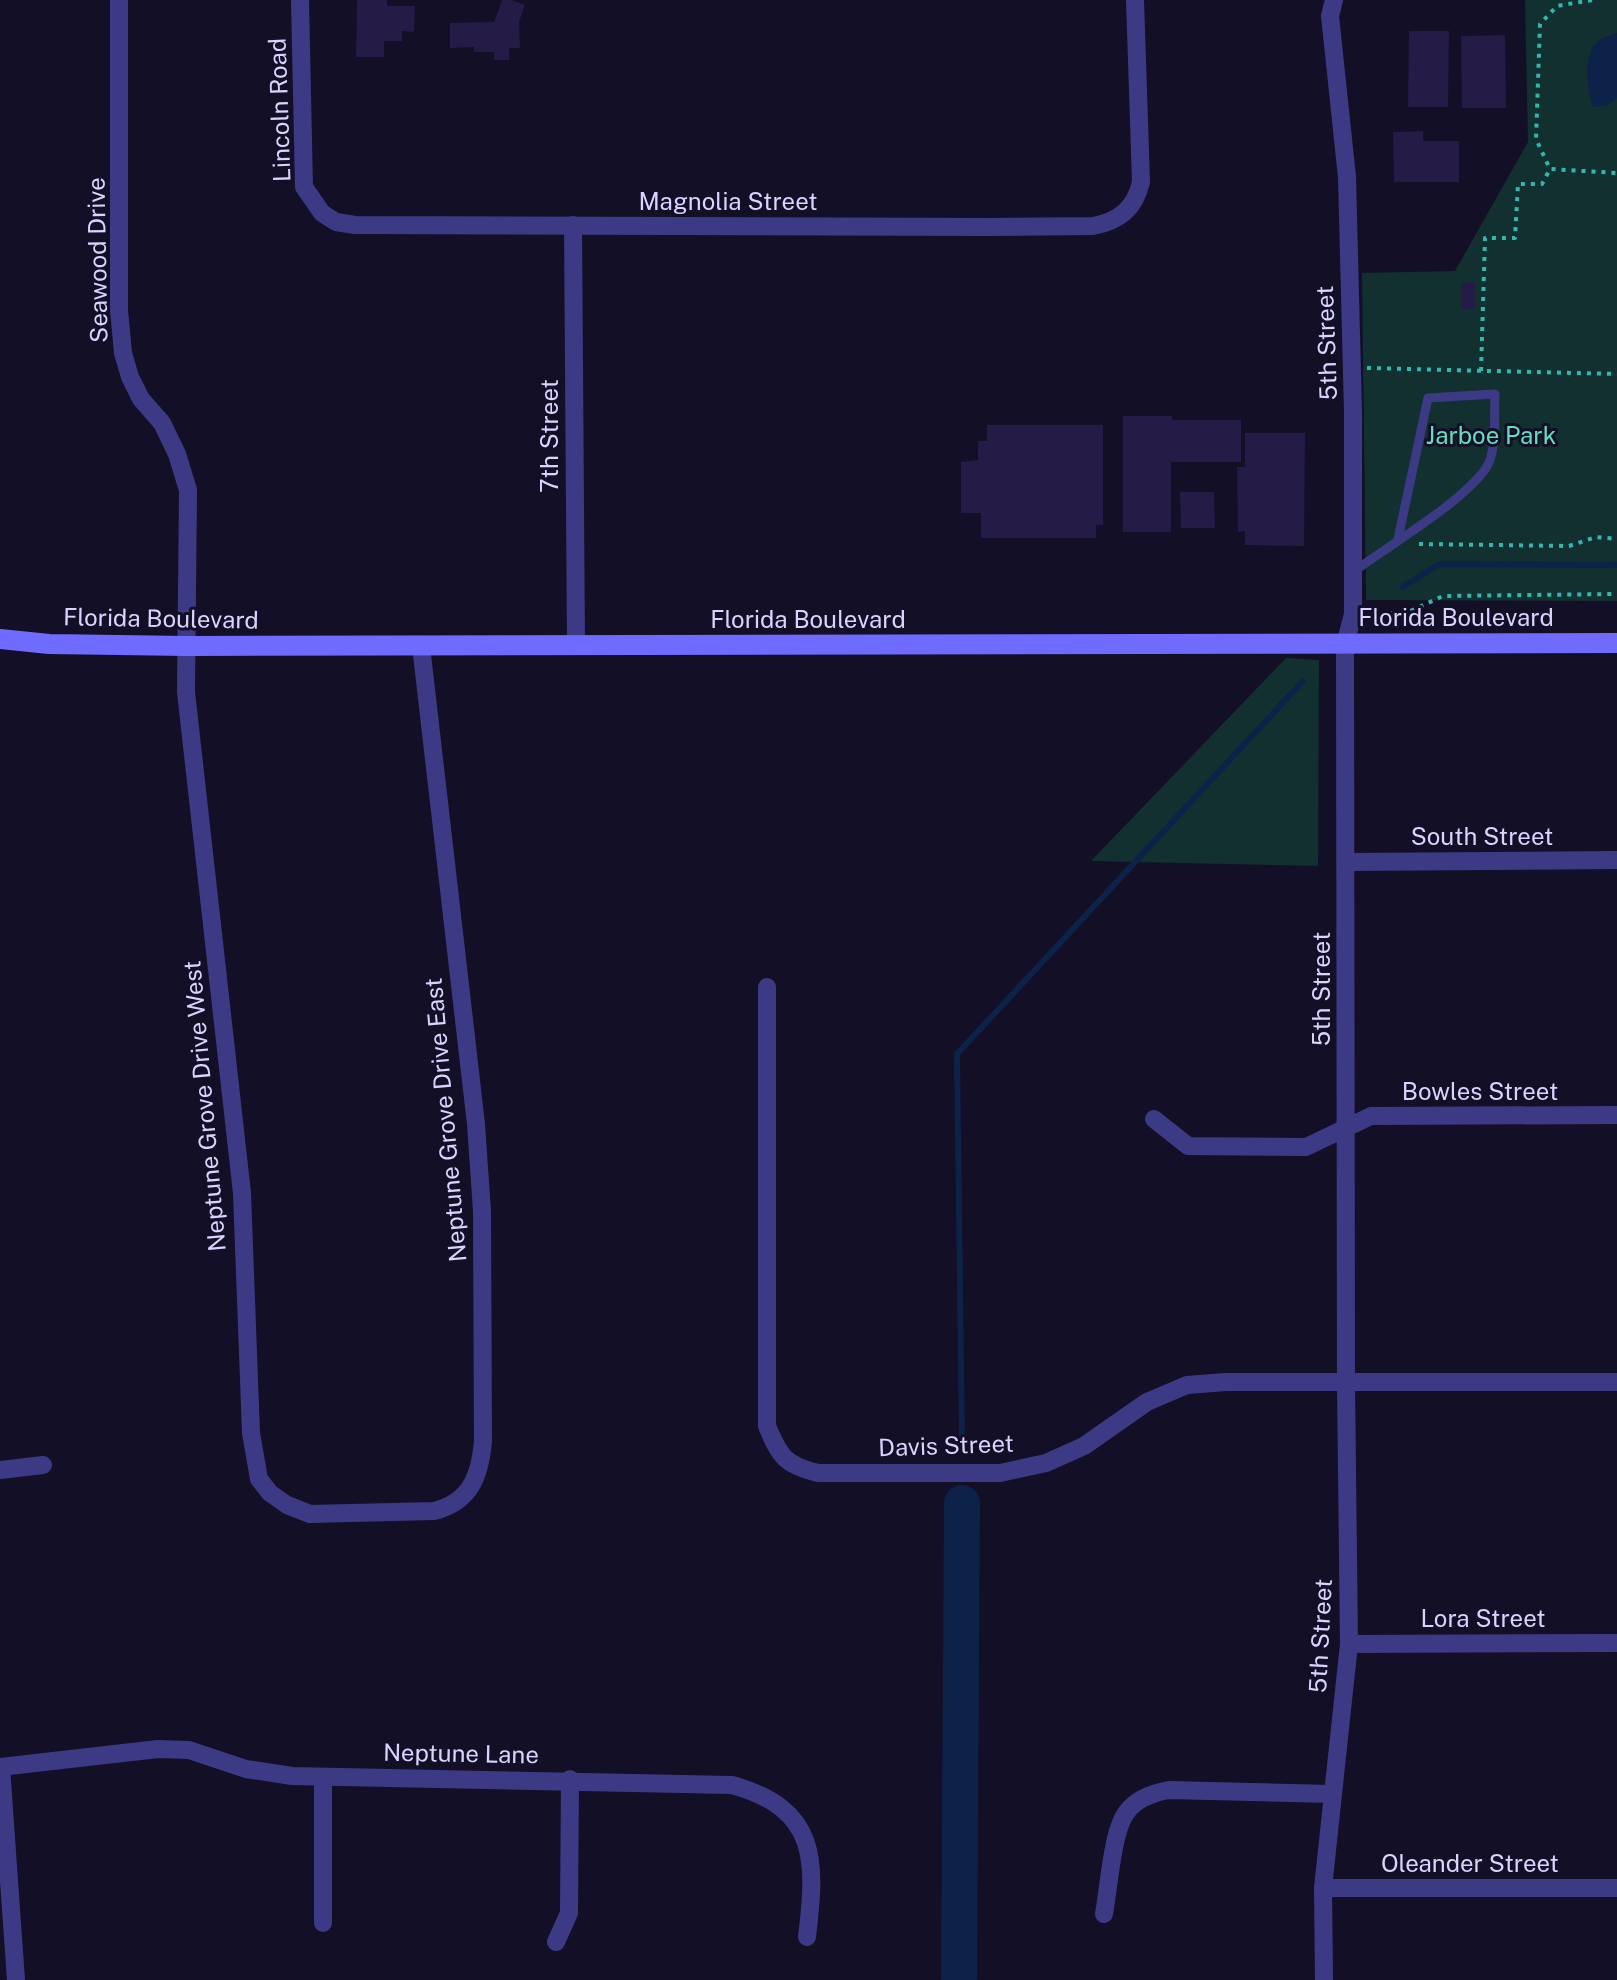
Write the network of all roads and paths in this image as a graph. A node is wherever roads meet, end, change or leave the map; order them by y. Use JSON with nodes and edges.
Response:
{"nodes":[{"id":1,"x":119,"y":0,"type":"edge"},
{"id":2,"x":300,"y":0,"type":"edge"},
{"id":3,"x":1135,"y":0,"type":"edge"},
{"id":4,"x":1334,"y":0,"type":"edge"},
{"id":5,"x":1592,"y":0,"type":"edge"},
{"id":6,"x":1578,"y":1,"type":"edge"},
{"id":7,"x":1550,"y":169,"type":"junction"},
{"id":8,"x":1617,"y":173,"type":"edge"},
{"id":9,"x":322,"y":213,"type":"joint"},
{"id":10,"x":573,"y":225,"type":"junction"},
{"id":11,"x":1352,"y":368,"type":"junction"},
{"id":12,"x":1481,"y":371,"type":"junction"},
{"id":13,"x":1617,"y":374,"type":"edge"},
{"id":14,"x":1617,"y":539,"type":"edge"},
{"id":15,"x":1395,"y":541,"type":"junction"},
{"id":16,"x":1353,"y":572,"type":"junction"},
{"id":17,"x":1617,"y":594,"type":"edge"},
{"id":18,"x":1353,"y":614,"type":"junction"},
{"id":19,"x":0,"y":639,"type":"edge"},
{"id":20,"x":1617,"y":643,"type":"edge"},
{"id":21,"x":1345,"y":645,"type":"junction"},
{"id":22,"x":187,"y":646,"type":"junction"},
{"id":23,"x":421,"y":646,"type":"junction"},
{"id":24,"x":576,"y":646,"type":"junction"},
{"id":25,"x":1617,"y":860,"type":"edge"},
{"id":26,"x":1347,"y":862,"type":"junction"},
{"id":27,"x":767,"y":987,"type":"dead end"},
{"id":28,"x":1617,"y":1115,"type":"edge"},
{"id":29,"x":1154,"y":1119,"type":"dead end"},
{"id":30,"x":1346,"y":1129,"type":"junction"},
{"id":31,"x":1346,"y":1382,"type":"junction"},
{"id":32,"x":1617,"y":1382,"type":"edge"},
{"id":33,"x":43,"y":1465,"type":"dead end"},
{"id":34,"x":0,"y":1470,"type":"edge"},
{"id":35,"x":377,"y":1513,"type":"joint"},
{"id":36,"x":1617,"y":1643,"type":"edge"},
{"id":37,"x":1349,"y":1644,"type":"junction"},
{"id":38,"x":1,"y":1767,"type":"edge"},
{"id":39,"x":323,"y":1777,"type":"junction"},
{"id":40,"x":570,"y":1779,"type":"junction"},
{"id":41,"x":1331,"y":1794,"type":"junction"},
{"id":42,"x":1323,"y":1888,"type":"junction"},
{"id":43,"x":1617,"y":1888,"type":"edge"},
{"id":44,"x":1104,"y":1914,"type":"dead end"},
{"id":45,"x":323,"y":1923,"type":"dead end"},
{"id":46,"x":807,"y":1937,"type":"dead end"},
{"id":47,"x":556,"y":1942,"type":"dead end"},
{"id":48,"x":16,"y":1980,"type":"edge"},
{"id":49,"x":1324,"y":1980,"type":"edge"}],
"edges":[{"from":1,"to":22,"type":"street","name":"Seawood Drive"},
{"from":2,"to":9,"type":"street","name":"Lincoln Road"},
{"from":3,"to":10,"type":"street","name":"Magnolia Street"},
{"from":4,"to":11,"type":"street","name":"5th Street"},
{"from":5,"to":6,"type":"path"},
{"from":6,"to":7,"type":"path"},
{"from":7,"to":8,"type":"path"},
{"from":7,"to":12,"type":"path"},
{"from":9,"to":10,"type":"street","name":"Magnolia Street"},
{"from":10,"to":24,"type":"street","name":"7th Street"},
{"from":11,"to":12,"type":"path"},
{"from":11,"to":16,"type":"street","name":"5th Street"},
{"from":12,"to":13,"type":"path"},
{"from":14,"to":15,"type":"path"},
{"from":15,"to":15,"type":"lane"},
{"from":15,"to":16,"type":"lane"},
{"from":16,"to":18,"type":"street","name":"5th Street"},
{"from":17,"to":18,"type":"path"},
{"from":18,"to":21,"type":"street","name":"5th Street"},
{"from":19,"to":22,"type":"street","name":"Florida Boulevard"},
{"from":20,"to":21,"type":"street","name":"Florida Boulevard"},
{"from":21,"to":24,"type":"street","name":"Florida Boulevard"},
{"from":21,"to":26,"type":"street","name":"5th Street"},
{"from":22,"to":23,"type":"street","name":"Florida Boulevard"},
{"from":22,"to":35,"type":"street","name":"Neptune Grove Drive West"},
{"from":23,"to":24,"type":"street","name":"Florida Boulevard"},
{"from":23,"to":35,"type":"street","name":"Neptune Grove Drive East"},
{"from":25,"to":26,"type":"street","name":"South Street"},
{"from":26,"to":30,"type":"street","name":"5th Street"},
{"from":27,"to":31,"type":"street","name":"Davis Street"},
{"from":28,"to":30,"type":"street","name":"Bowles Street"},
{"from":29,"to":30,"type":"street","name":"Bowles Street"},
{"from":30,"to":31,"type":"street","name":"5th Street"},
{"from":31,"to":32,"type":"street","name":"Davis Street"},
{"from":31,"to":37,"type":"street","name":"5th Street"},
{"from":33,"to":34,"type":"street"},
{"from":36,"to":37,"type":"street","name":"Lora Street"},
{"from":37,"to":41,"type":"street","name":"5th Street"},
{"from":38,"to":39,"type":"street","name":"Neptune Lane"},
{"from":38,"to":48,"type":"street"},
{"from":39,"to":40,"type":"street","name":"Neptune Lane"},
{"from":39,"to":45,"type":"street"},
{"from":40,"to":46,"type":"street","name":"Neptune Lane"},
{"from":40,"to":47,"type":"street"},
{"from":41,"to":42,"type":"street","name":"5th Street"},
{"from":41,"to":44,"type":"street"},
{"from":42,"to":43,"type":"street","name":"Oleander Street"},
{"from":42,"to":49,"type":"street","name":"5th Street"}]}
